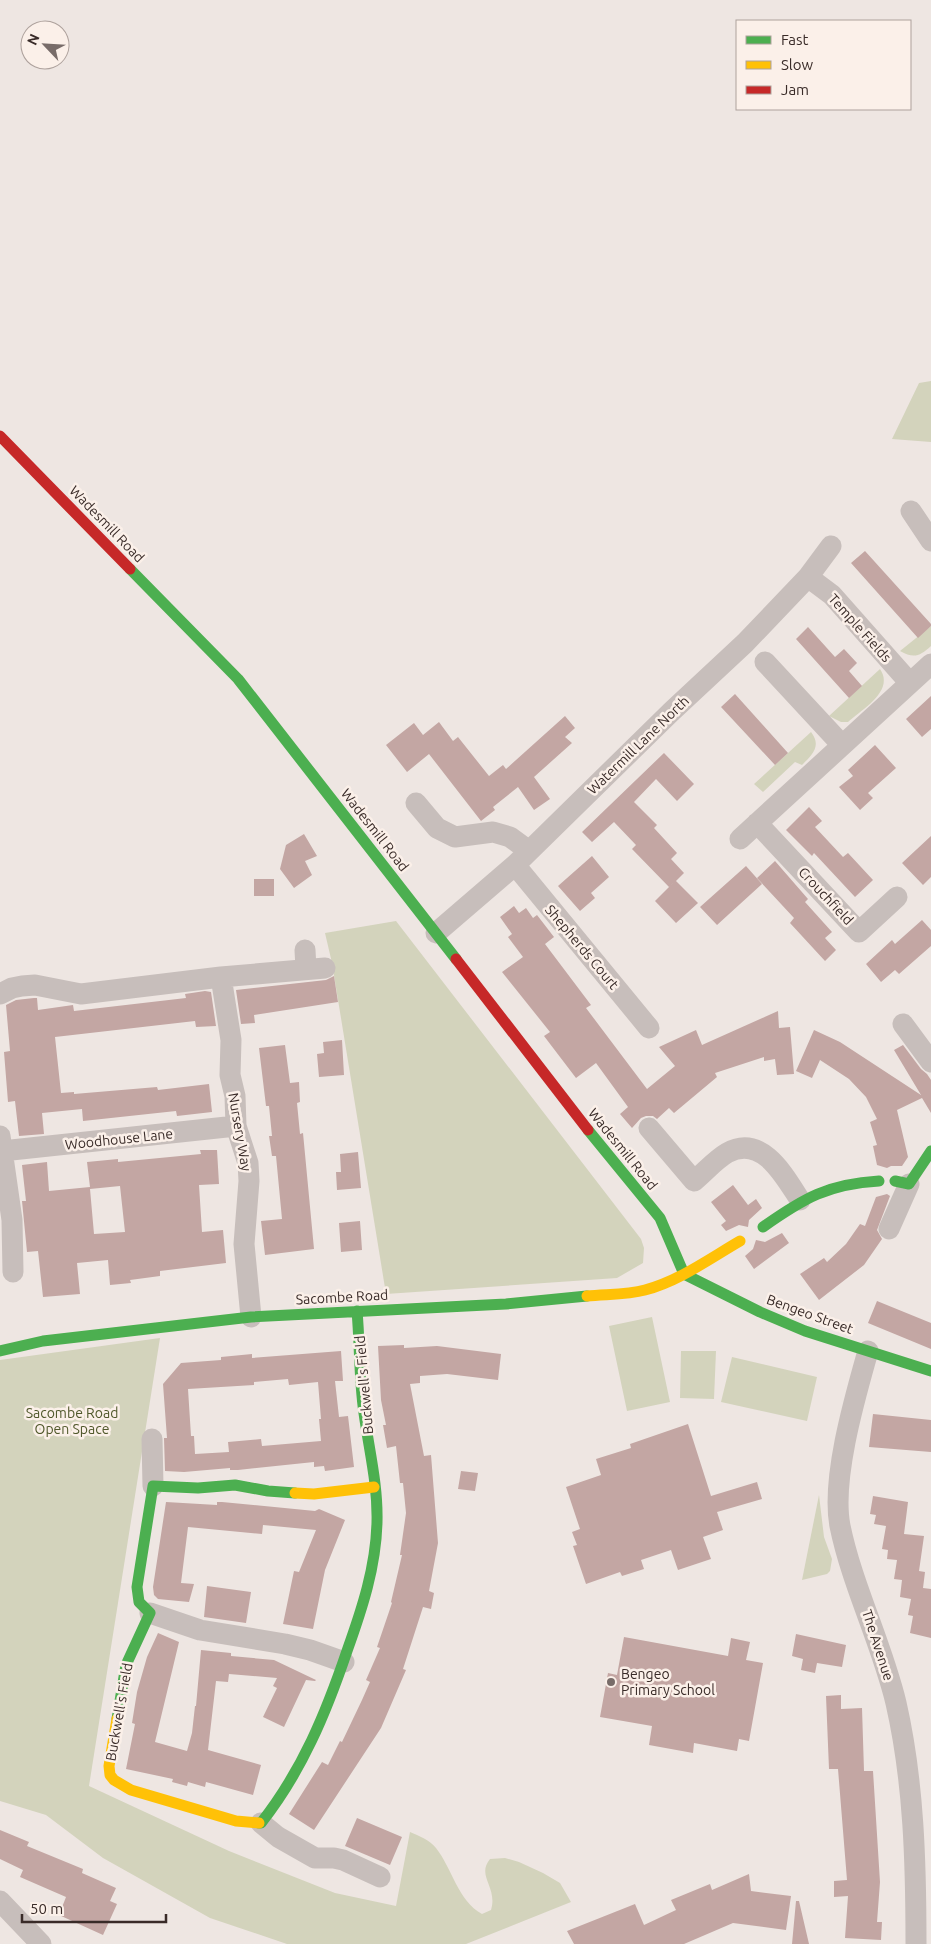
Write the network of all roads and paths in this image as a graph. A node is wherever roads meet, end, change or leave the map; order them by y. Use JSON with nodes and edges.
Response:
{"nodes":[{"id":1,"x":0,"y":436,"type":"edge"},
{"id":2,"x":911,"y":511,"type":"dead end"},
{"id":3,"x":931,"y":541,"type":"edge"},
{"id":4,"x":831,"y":546,"type":"dead end"},
{"id":5,"x":808,"y":578,"type":"junction"},
{"id":6,"x":764,"y":662,"type":"dead end"},
{"id":7,"x":931,"y":664,"type":"edge"},
{"id":8,"x":909,"y":682,"type":"junction"},
{"id":9,"x":842,"y":745,"type":"junction"},
{"id":10,"x":416,"y":802,"type":"dead end"},
{"id":11,"x":757,"y":823,"type":"junction"},
{"id":12,"x":740,"y":839,"type":"dead end"},
{"id":13,"x":522,"y":858,"type":"junction"},
{"id":14,"x":897,"y":897,"type":"dead end"},
{"id":15,"x":436,"y":933,"type":"junction"},
{"id":16,"x":312,"y":962,"type":"dead end"},
{"id":17,"x":221,"y":977,"type":"junction"},
{"id":18,"x":0,"y":994,"type":"edge"},
{"id":19,"x":903,"y":1024,"type":"dead end"},
{"id":20,"x":649,"y":1028,"type":"dead end"},
{"id":21,"x":931,"y":1062,"type":"edge"},
{"id":22,"x":236,"y":1126,"type":"junction"},
{"id":23,"x":649,"y":1128,"type":"dead end"},
{"id":24,"x":1,"y":1143,"type":"edge"},
{"id":25,"x":931,"y":1151,"type":"edge"},
{"id":26,"x":879,"y":1181,"type":"dead end"},
{"id":27,"x":902,"y":1182,"type":"joint"},
{"id":28,"x":800,"y":1200,"type":"junction"},
{"id":29,"x":763,"y":1227,"type":"dead end"},
{"id":30,"x":889,"y":1229,"type":"dead end"},
{"id":31,"x":740,"y":1241,"type":"dead end"},
{"id":32,"x":13,"y":1272,"type":"dead end"},
{"id":33,"x":684,"y":1274,"type":"junction"},
{"id":34,"x":357,"y":1311,"type":"junction"},
{"id":35,"x":250,"y":1317,"type":"junction"},
{"id":36,"x":0,"y":1351,"type":"edge"},
{"id":37,"x":868,"y":1351,"type":"junction"},
{"id":38,"x":931,"y":1371,"type":"edge"},
{"id":39,"x":152,"y":1439,"type":"dead end"},
{"id":40,"x":153,"y":1486,"type":"junction"},
{"id":41,"x":374,"y":1487,"type":"junction"},
{"id":42,"x":150,"y":1612,"type":"junction"},
{"id":43,"x":344,"y":1662,"type":"junction"},
{"id":44,"x":261,"y":1823,"type":"junction"},
{"id":45,"x":380,"y":1877,"type":"dead end"},
{"id":46,"x":0,"y":1901,"type":"edge"},
{"id":47,"x":40,"y":1944,"type":"edge"},
{"id":48,"x":916,"y":1944,"type":"edge"}],
"edges":[{"from":1,"to":15,"type":"street","name":"Wadesmill Road"},
{"from":2,"to":3,"type":"street"},
{"from":4,"to":5,"type":"street","name":"Watermill Lane North"},
{"from":5,"to":8,"type":"street","name":"Temple Fields"},
{"from":5,"to":13,"type":"street","name":"Watermill Lane North"},
{"from":6,"to":9,"type":"street"},
{"from":7,"to":8,"type":"street"},
{"from":8,"to":9,"type":"street"},
{"from":9,"to":11,"type":"street"},
{"from":10,"to":13,"type":"street","name":"Shepherds Court"},
{"from":11,"to":12,"type":"street"},
{"from":11,"to":14,"type":"street","name":"Crouchfield"},
{"from":13,"to":15,"type":"street","name":"Watermill Lane North"},
{"from":13,"to":20,"type":"street","name":"Shepherds Court"},
{"from":15,"to":33,"type":"street","name":"Wadesmill Road"},
{"from":16,"to":17,"type":"street"},
{"from":17,"to":18,"type":"street"},
{"from":17,"to":22,"type":"street","name":"Nursery Way"},
{"from":19,"to":21,"type":"street"},
{"from":22,"to":24,"type":"street","name":"Woodhouse Lane"},
{"from":22,"to":35,"type":"street","name":"Nursery Way"},
{"from":23,"to":28,"type":"street"},
{"from":24,"to":32,"type":"street"},
{"from":25,"to":27,"type":"street"},
{"from":26,"to":28,"type":"street"},
{"from":27,"to":30,"type":"street"},
{"from":28,"to":29,"type":"street"},
{"from":31,"to":33,"type":"street","name":"Sacombe Road"},
{"from":33,"to":34,"type":"street","name":"Sacombe Road"},
{"from":33,"to":37,"type":"street","name":"Bengeo Street"},
{"from":34,"to":35,"type":"street","name":"Sacombe Road"},
{"from":34,"to":41,"type":"street","name":"Buckwell's Field"},
{"from":35,"to":36,"type":"street","name":"Sacombe Road"},
{"from":37,"to":38,"type":"street","name":"Bengeo Street"},
{"from":37,"to":48,"type":"street","name":"The Avenue"},
{"from":39,"to":40,"type":"street"},
{"from":40,"to":41,"type":"street"},
{"from":40,"to":42,"type":"street"},
{"from":41,"to":43,"type":"street","name":"Buckwell's Field"},
{"from":42,"to":43,"type":"street"},
{"from":42,"to":44,"type":"street","name":"Buckwell's Field"},
{"from":43,"to":44,"type":"street","name":"Buckwell's Field"},
{"from":44,"to":45,"type":"street"},
{"from":46,"to":47,"type":"street"}]}
